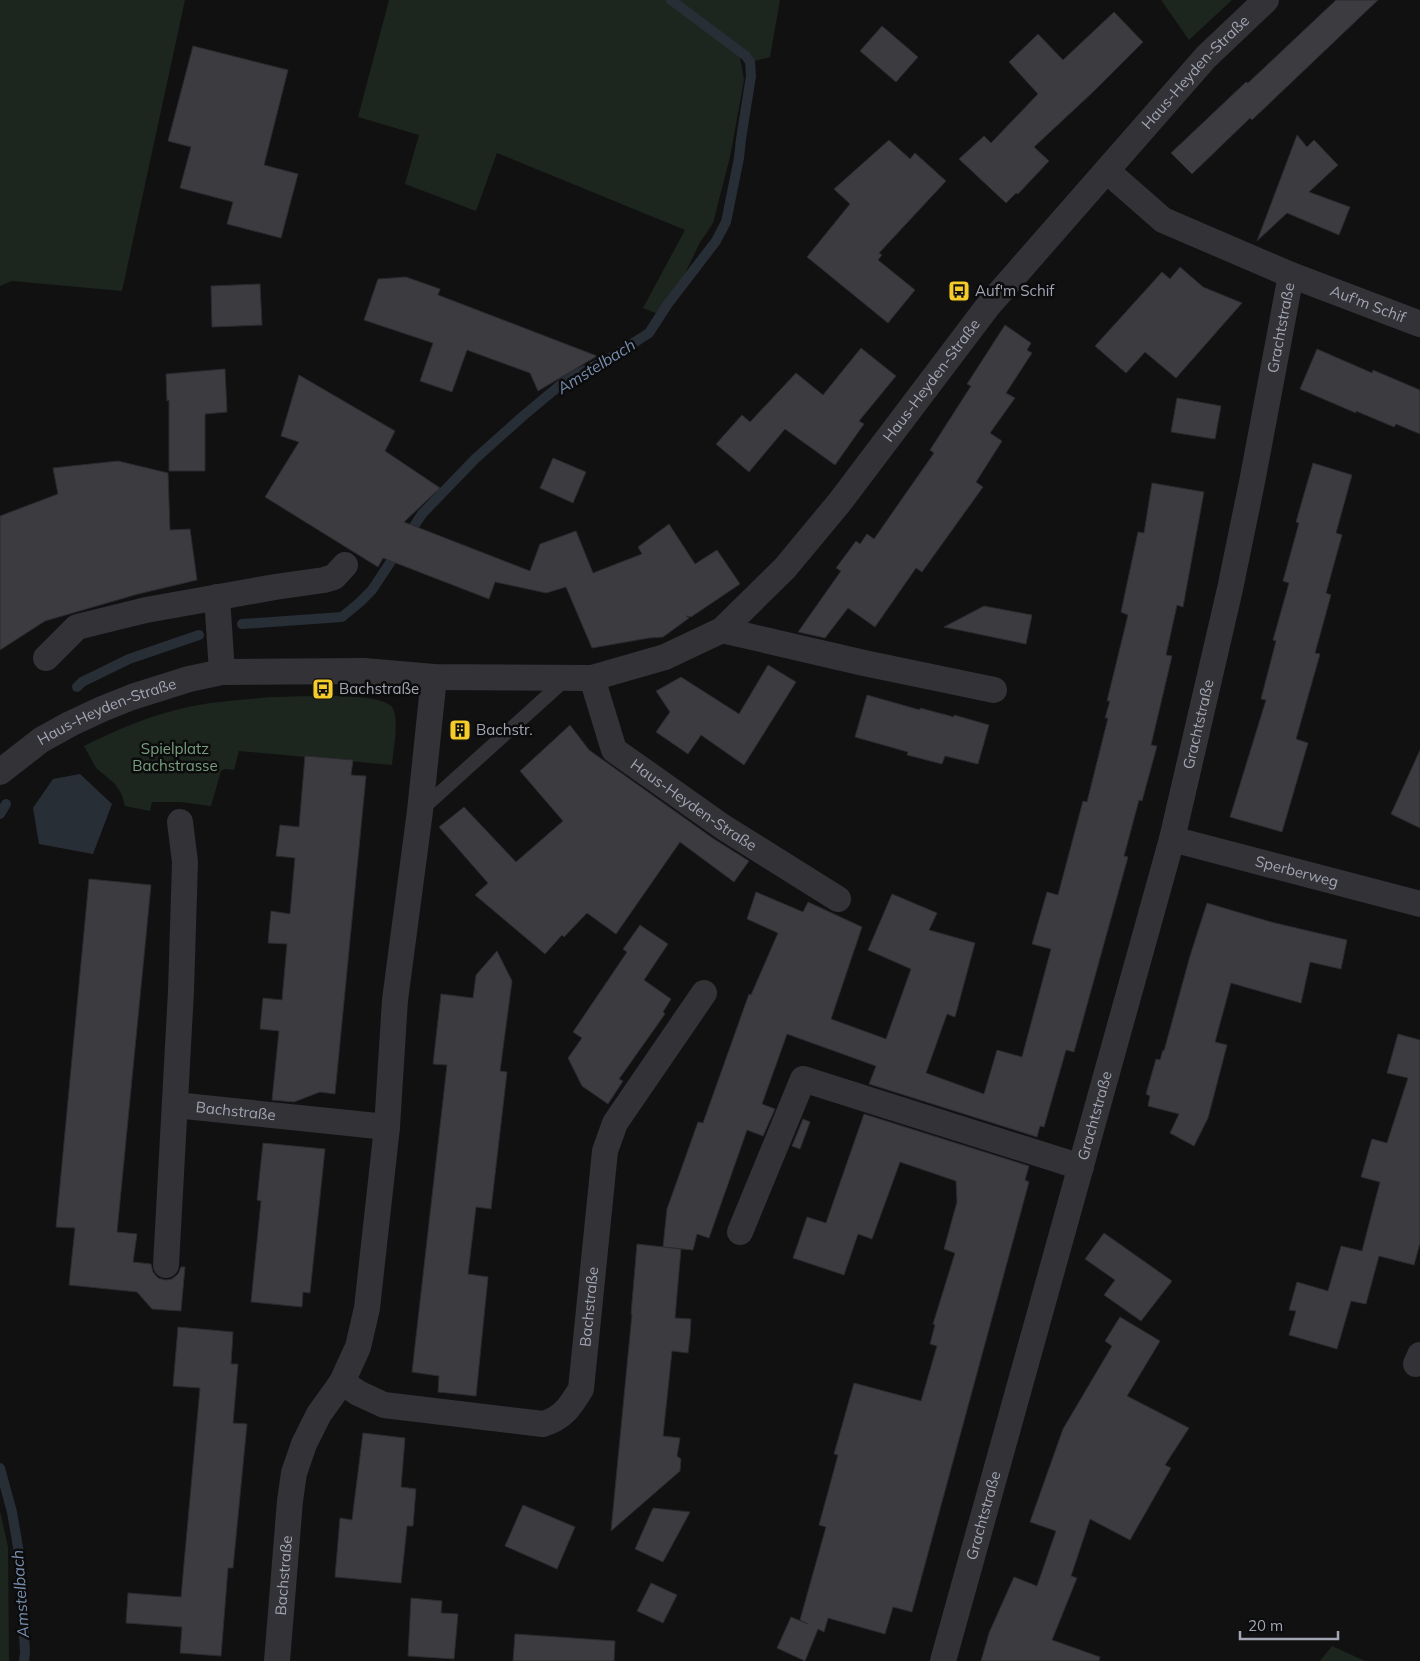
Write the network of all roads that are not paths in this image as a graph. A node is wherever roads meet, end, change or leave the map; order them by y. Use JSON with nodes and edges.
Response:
{"nodes":[{"id":1,"x":1266,"y":0,"type":"edge"},
{"id":2,"x":1107,"y":171,"type":"junction"},
{"id":3,"x":1291,"y":275,"type":"junction"},
{"id":4,"x":1420,"y":324,"type":"edge"},
{"id":5,"x":345,"y":565,"type":"dead end"},
{"id":6,"x":219,"y":620,"type":"junction"},
{"id":7,"x":722,"y":630,"type":"junction"},
{"id":8,"x":46,"y":658,"type":"dead end"},
{"id":9,"x":222,"y":672,"type":"junction"},
{"id":10,"x":434,"y":677,"type":"junction"},
{"id":11,"x":580,"y":678,"type":"junction"},
{"id":12,"x":994,"y":690,"type":"dead end"},
{"id":13,"x":0,"y":772,"type":"edge"},
{"id":14,"x":420,"y":811,"type":"junction"},
{"id":15,"x":180,"y":822,"type":"dead end"},
{"id":16,"x":1172,"y":839,"type":"junction"},
{"id":17,"x":838,"y":899,"type":"dead end"},
{"id":18,"x":1420,"y":904,"type":"edge"},
{"id":19,"x":704,"y":993,"type":"dead end"},
{"id":20,"x":175,"y":1105,"type":"junction"},
{"id":21,"x":387,"y":1127,"type":"junction"},
{"id":22,"x":1081,"y":1167,"type":"junction"},
{"id":23,"x":740,"y":1232,"type":"dead end"},
{"id":24,"x":166,"y":1265,"type":"dead end"},
{"id":25,"x":342,"y":1382,"type":"junction"},
{"id":26,"x":277,"y":1661,"type":"edge"},
{"id":27,"x":943,"y":1661,"type":"edge"}],
"edges":[{"from":1,"to":2,"type":"street","name":"Haus-Heyden-Straße"},
{"from":2,"to":3,"type":"street","name":"Auf'm Schif"},
{"from":2,"to":7,"type":"street","name":"Haus-Heyden-Straße"},
{"from":3,"to":4,"type":"street","name":"Auf'm Schif"},
{"from":3,"to":16,"type":"street","name":"Grachtstraße"},
{"from":5,"to":6,"type":"street"},
{"from":6,"to":8,"type":"street"},
{"from":6,"to":9,"type":"street"},
{"from":7,"to":11,"type":"street","name":"Haus-Heyden-Straße"},
{"from":7,"to":12,"type":"street"},
{"from":9,"to":10,"type":"street","name":"Haus-Heyden-Straße"},
{"from":9,"to":13,"type":"street","name":"Haus-Heyden-Straße"},
{"from":10,"to":11,"type":"street","name":"Haus-Heyden-Straße"},
{"from":10,"to":14,"type":"street","name":"Bachstraße"},
{"from":11,"to":14,"type":"lane"},
{"from":11,"to":17,"type":"street","name":"Haus-Heyden-Straße"},
{"from":14,"to":21,"type":"street","name":"Bachstraße"},
{"from":15,"to":20,"type":"street","name":"Bachstraße"},
{"from":16,"to":18,"type":"street","name":"Sperberweg"},
{"from":16,"to":22,"type":"street","name":"Grachtstraße"},
{"from":19,"to":25,"type":"street","name":"Bachstraße"},
{"from":20,"to":21,"type":"street","name":"Bachstraße"},
{"from":20,"to":24,"type":"street","name":"Bachstraße"},
{"from":21,"to":25,"type":"street","name":"Bachstraße"},
{"from":22,"to":23,"type":"street","name":"Grachtstraße"},
{"from":22,"to":27,"type":"street","name":"Grachtstraße"},
{"from":25,"to":26,"type":"street","name":"Bachstraße"}]}
